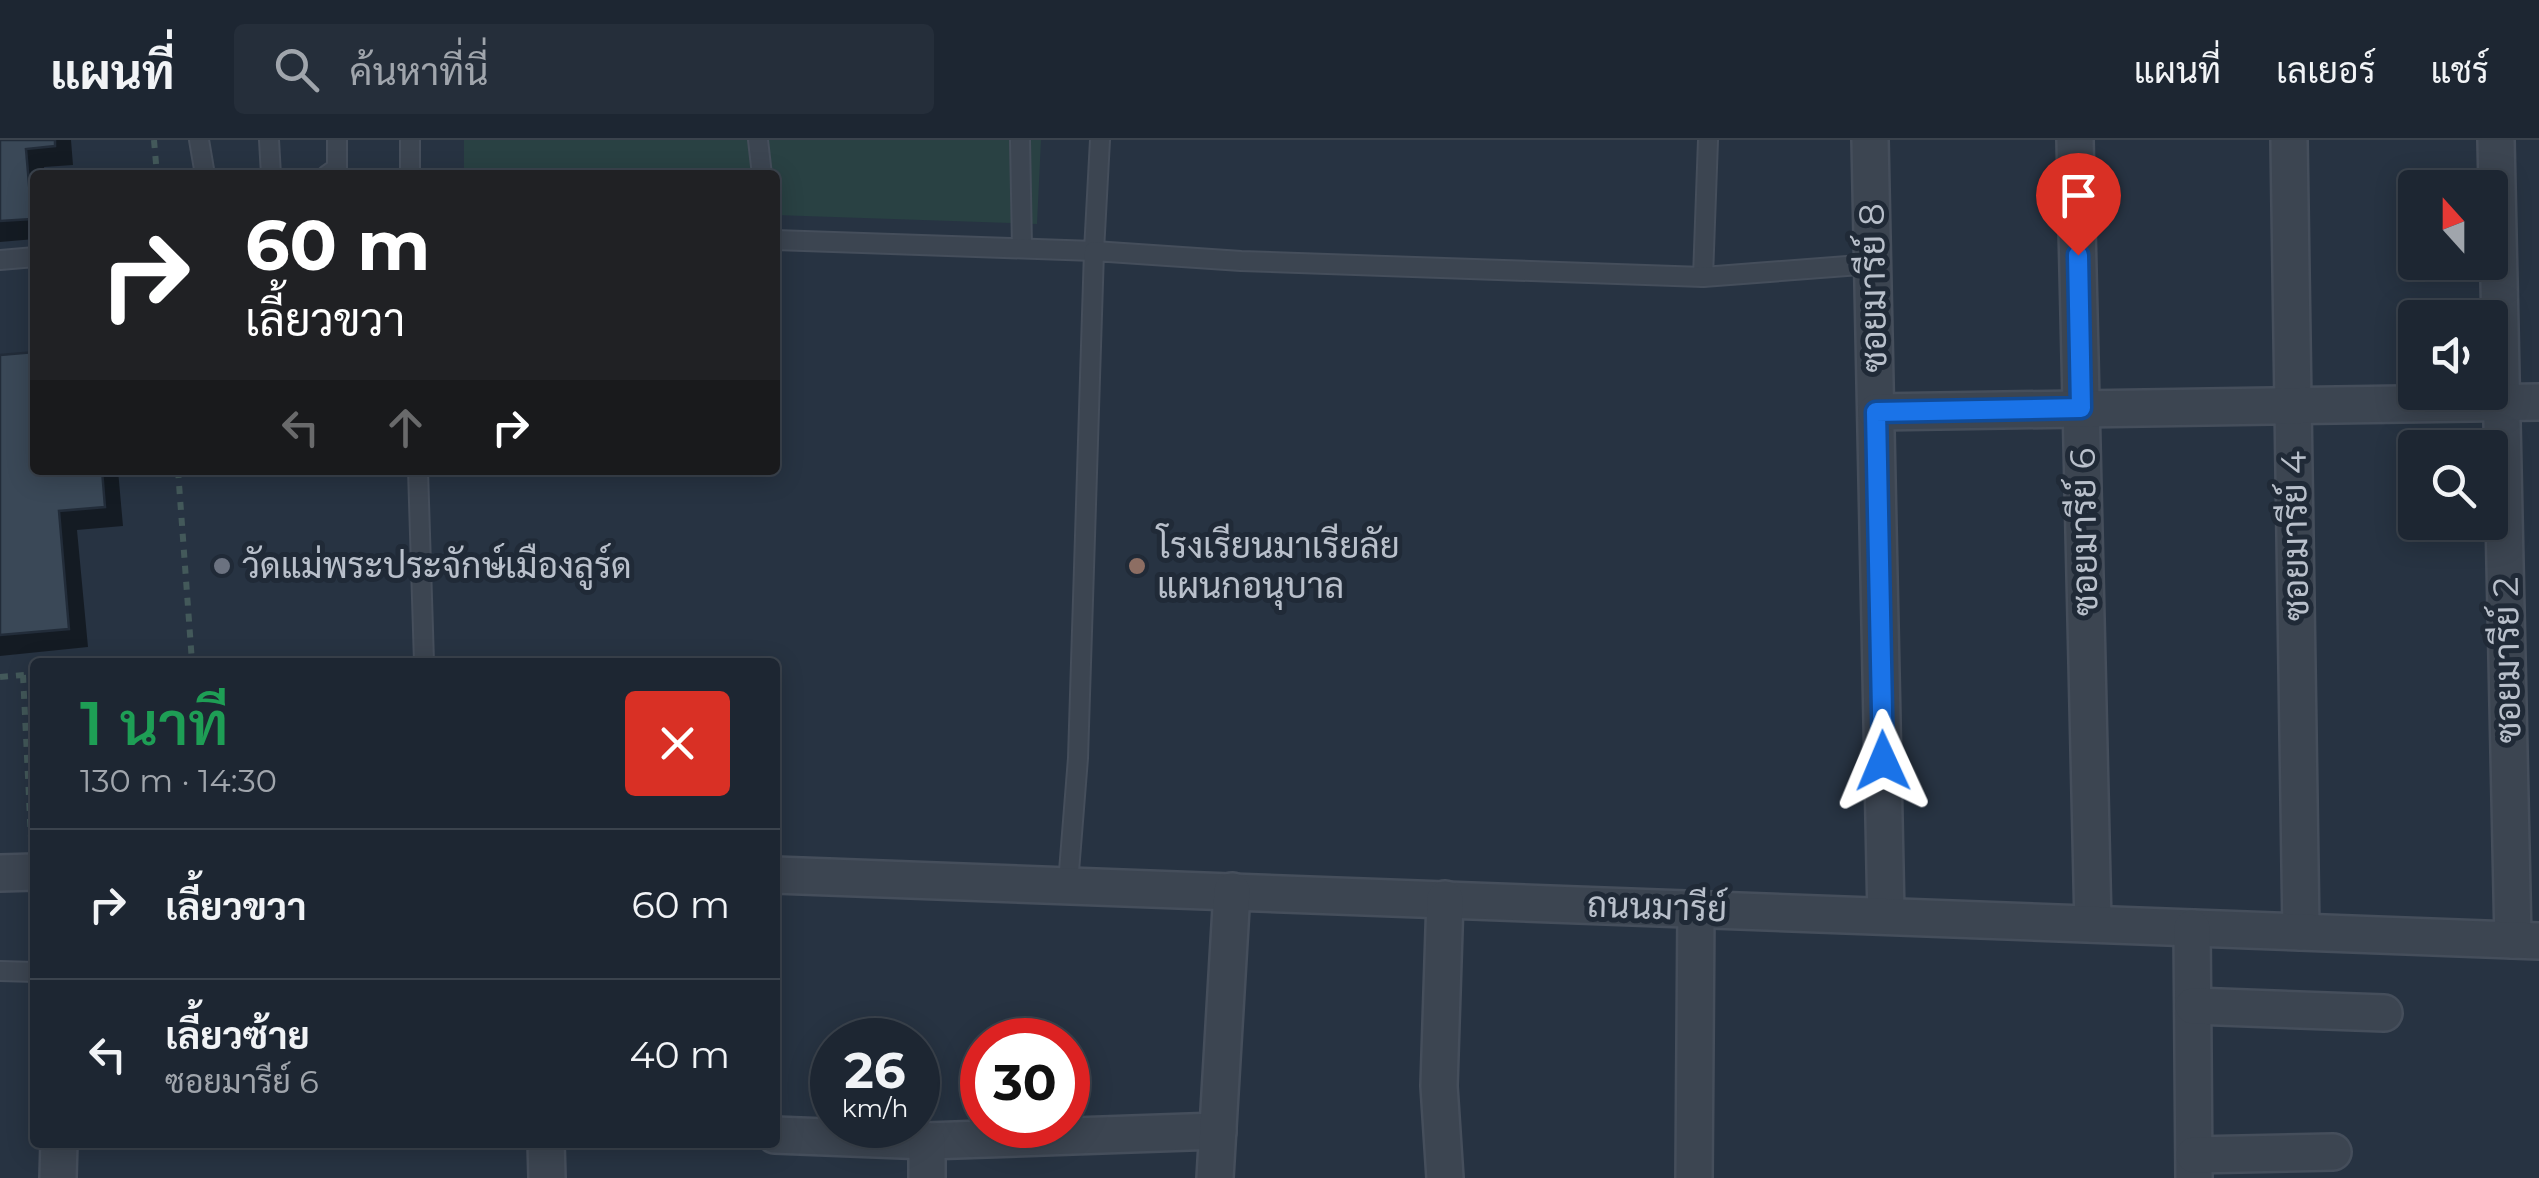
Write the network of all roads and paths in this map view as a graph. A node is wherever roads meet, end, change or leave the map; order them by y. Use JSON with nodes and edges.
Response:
{"nodes":[{"id":1,"x":154,"y":140,"type":"edge"},
{"id":2,"x":200,"y":140,"type":"edge"},
{"id":3,"x":269,"y":140,"type":"edge"},
{"id":4,"x":337,"y":140,"type":"edge"},
{"id":5,"x":410,"y":140,"type":"edge"},
{"id":6,"x":758,"y":140,"type":"edge"},
{"id":7,"x":1020,"y":140,"type":"edge"},
{"id":8,"x":1100,"y":140,"type":"edge"},
{"id":9,"x":1708,"y":140,"type":"edge"},
{"id":10,"x":1870,"y":140,"type":"edge"},
{"id":11,"x":2076,"y":140,"type":"edge"},
{"id":12,"x":2288,"y":140,"type":"edge"},
{"id":13,"x":2496,"y":140,"type":"edge"},
{"id":14,"x":157,"y":170,"type":"edge"},
{"id":15,"x":204,"y":170,"type":"edge"},
{"id":16,"x":271,"y":170,"type":"edge"},
{"id":17,"x":334,"y":170,"type":"edge"},
{"id":18,"x":410,"y":170,"type":"edge"},
{"id":19,"x":761,"y":170,"type":"edge"},
{"id":20,"x":780,"y":240,"type":"edge"},
{"id":21,"x":1022,"y":247,"type":"junction"},
{"id":22,"x":1094,"y":251,"type":"junction"},
{"id":23,"x":30,"y":257,"type":"edge"},
{"id":24,"x":0,"y":260,"type":"edge"},
{"id":25,"x":1873,"y":264,"type":"junction"},
{"id":26,"x":1703,"y":277,"type":"junction"},
{"id":27,"x":2500,"y":300,"type":"edge"},
{"id":28,"x":2508,"y":402,"type":"edge"},
{"id":29,"x":2539,"y":402,"type":"edge"},
{"id":30,"x":2398,"y":403,"type":"edge"},
{"id":31,"x":2293,"y":405,"type":"junction"},
{"id":32,"x":2081,"y":408,"type":"junction"},
{"id":33,"x":2502,"y":410,"type":"edge"},
{"id":34,"x":1876,"y":412,"type":"junction"},
{"id":35,"x":178,"y":475,"type":"edge"},
{"id":36,"x":418,"y":475,"type":"edge"},
{"id":37,"x":192,"y":658,"type":"edge"},
{"id":38,"x":424,"y":658,"type":"edge"},
{"id":39,"x":30,"y":674,"type":"edge"},
{"id":40,"x":24,"y":675,"type":"junction"},
{"id":41,"x":0,"y":676,"type":"edge"},
{"id":42,"x":22,"y":873,"type":"edge"},
{"id":43,"x":780,"y":875,"type":"edge"},
{"id":44,"x":1068,"y":884,"type":"junction"},
{"id":45,"x":1232,"y":891,"type":"junction"},
{"id":46,"x":1445,"y":899,"type":"junction"},
{"id":47,"x":1696,"y":909,"type":"junction"},
{"id":48,"x":1886,"y":916,"type":"junction"},
{"id":49,"x":2093,"y":924,"type":"junction"},
{"id":50,"x":2192,"y":928,"type":"junction"},
{"id":51,"x":2300,"y":932,"type":"junction"},
{"id":52,"x":2526,"y":940,"type":"edge"},
{"id":53,"x":0,"y":971,"type":"edge"},
{"id":54,"x":30,"y":972,"type":"edge"},
{"id":55,"x":2193,"y":1006,"type":"junction"},
{"id":56,"x":2384,"y":1013,"type":"dead end"},
{"id":57,"x":1218,"y":1131,"type":"junction"},
{"id":58,"x":780,"y":1135,"type":"edge"},
{"id":59,"x":810,"y":1136,"type":"edge"},
{"id":60,"x":940,"y":1140,"type":"edge"},
{"id":61,"x":60,"y":1148,"type":"edge"},
{"id":62,"x":546,"y":1148,"type":"edge"},
{"id":63,"x":927,"y":1148,"type":"edge"},
{"id":64,"x":2333,"y":1152,"type":"dead end"},
{"id":65,"x":2194,"y":1166,"type":"edge"},
{"id":66,"x":58,"y":1178,"type":"edge"},
{"id":67,"x":546,"y":1178,"type":"edge"},
{"id":68,"x":926,"y":1178,"type":"edge"},
{"id":69,"x":1214,"y":1178,"type":"edge"},
{"id":70,"x":1445,"y":1178,"type":"edge"},
{"id":71,"x":1694,"y":1178,"type":"edge"}],
"edges":[{"from":1,"to":14,"type":"path"},
{"from":2,"to":15,"type":"lane"},
{"from":3,"to":16,"type":"lane"},
{"from":4,"to":17,"type":"lane"},
{"from":5,"to":18,"type":"lane"},
{"from":6,"to":19,"type":"lane"},
{"from":7,"to":21,"type":"lane"},
{"from":8,"to":22,"type":"lane"},
{"from":9,"to":26,"type":"lane"},
{"from":10,"to":25,"type":"street","name":"ซอยมารีย์ 8"},
{"from":11,"to":32,"type":"street","name":"ซอยมารีย์ 6"},
{"from":12,"to":31,"type":"street","name":"ซอยมารีย์ 4"},
{"from":13,"to":27,"type":"street","name":"ซอยมารีย์ 2"},
{"from":20,"to":21,"type":"lane"},
{"from":21,"to":22,"type":"lane"},
{"from":22,"to":26,"type":"lane"},
{"from":22,"to":44,"type":"lane"},
{"from":23,"to":24,"type":"lane"},
{"from":25,"to":26,"type":"lane"},
{"from":25,"to":34,"type":"street","name":"ซอยมารีย์ 8"},
{"from":28,"to":29,"type":"street"},
{"from":30,"to":31,"type":"street"},
{"from":31,"to":32,"type":"street"},
{"from":31,"to":51,"type":"street","name":"ซอยมารีย์ 4"},
{"from":32,"to":34,"type":"street"},
{"from":32,"to":49,"type":"street","name":"ซอยมารีย์ 6"},
{"from":33,"to":52,"type":"street","name":"ซอยมารีย์ 2"},
{"from":34,"to":48,"type":"street","name":"ซอยมารีย์ 8"},
{"from":35,"to":37,"type":"path"},
{"from":36,"to":38,"type":"lane"},
{"from":39,"to":40,"type":"path"},
{"from":40,"to":41,"type":"path"},
{"from":40,"to":42,"type":"path"},
{"from":43,"to":44,"type":"street","name":"ถนนมารีย์"},
{"from":44,"to":45,"type":"street","name":"ถนนมารีย์"},
{"from":45,"to":46,"type":"street","name":"ถนนมารีย์"},
{"from":45,"to":57,"type":"street"},
{"from":46,"to":47,"type":"street","name":"ถนนมารีย์"},
{"from":46,"to":70,"type":"street"},
{"from":47,"to":48,"type":"street","name":"ถนนมารีย์"},
{"from":47,"to":71,"type":"street"},
{"from":48,"to":49,"type":"street","name":"ถนนมารีย์"},
{"from":49,"to":50,"type":"street","name":"ถนนมารีย์"},
{"from":50,"to":51,"type":"street","name":"ถนนมารีย์"},
{"from":50,"to":55,"type":"street"},
{"from":51,"to":52,"type":"street","name":"ถนนมารีย์"},
{"from":53,"to":54,"type":"lane"},
{"from":55,"to":56,"type":"street"},
{"from":55,"to":65,"type":"street"},
{"from":57,"to":60,"type":"street"},
{"from":57,"to":69,"type":"street"},
{"from":58,"to":59,"type":"street"},
{"from":61,"to":66,"type":"street"},
{"from":62,"to":67,"type":"street"},
{"from":63,"to":68,"type":"street"},
{"from":64,"to":65,"type":"street"}]}
